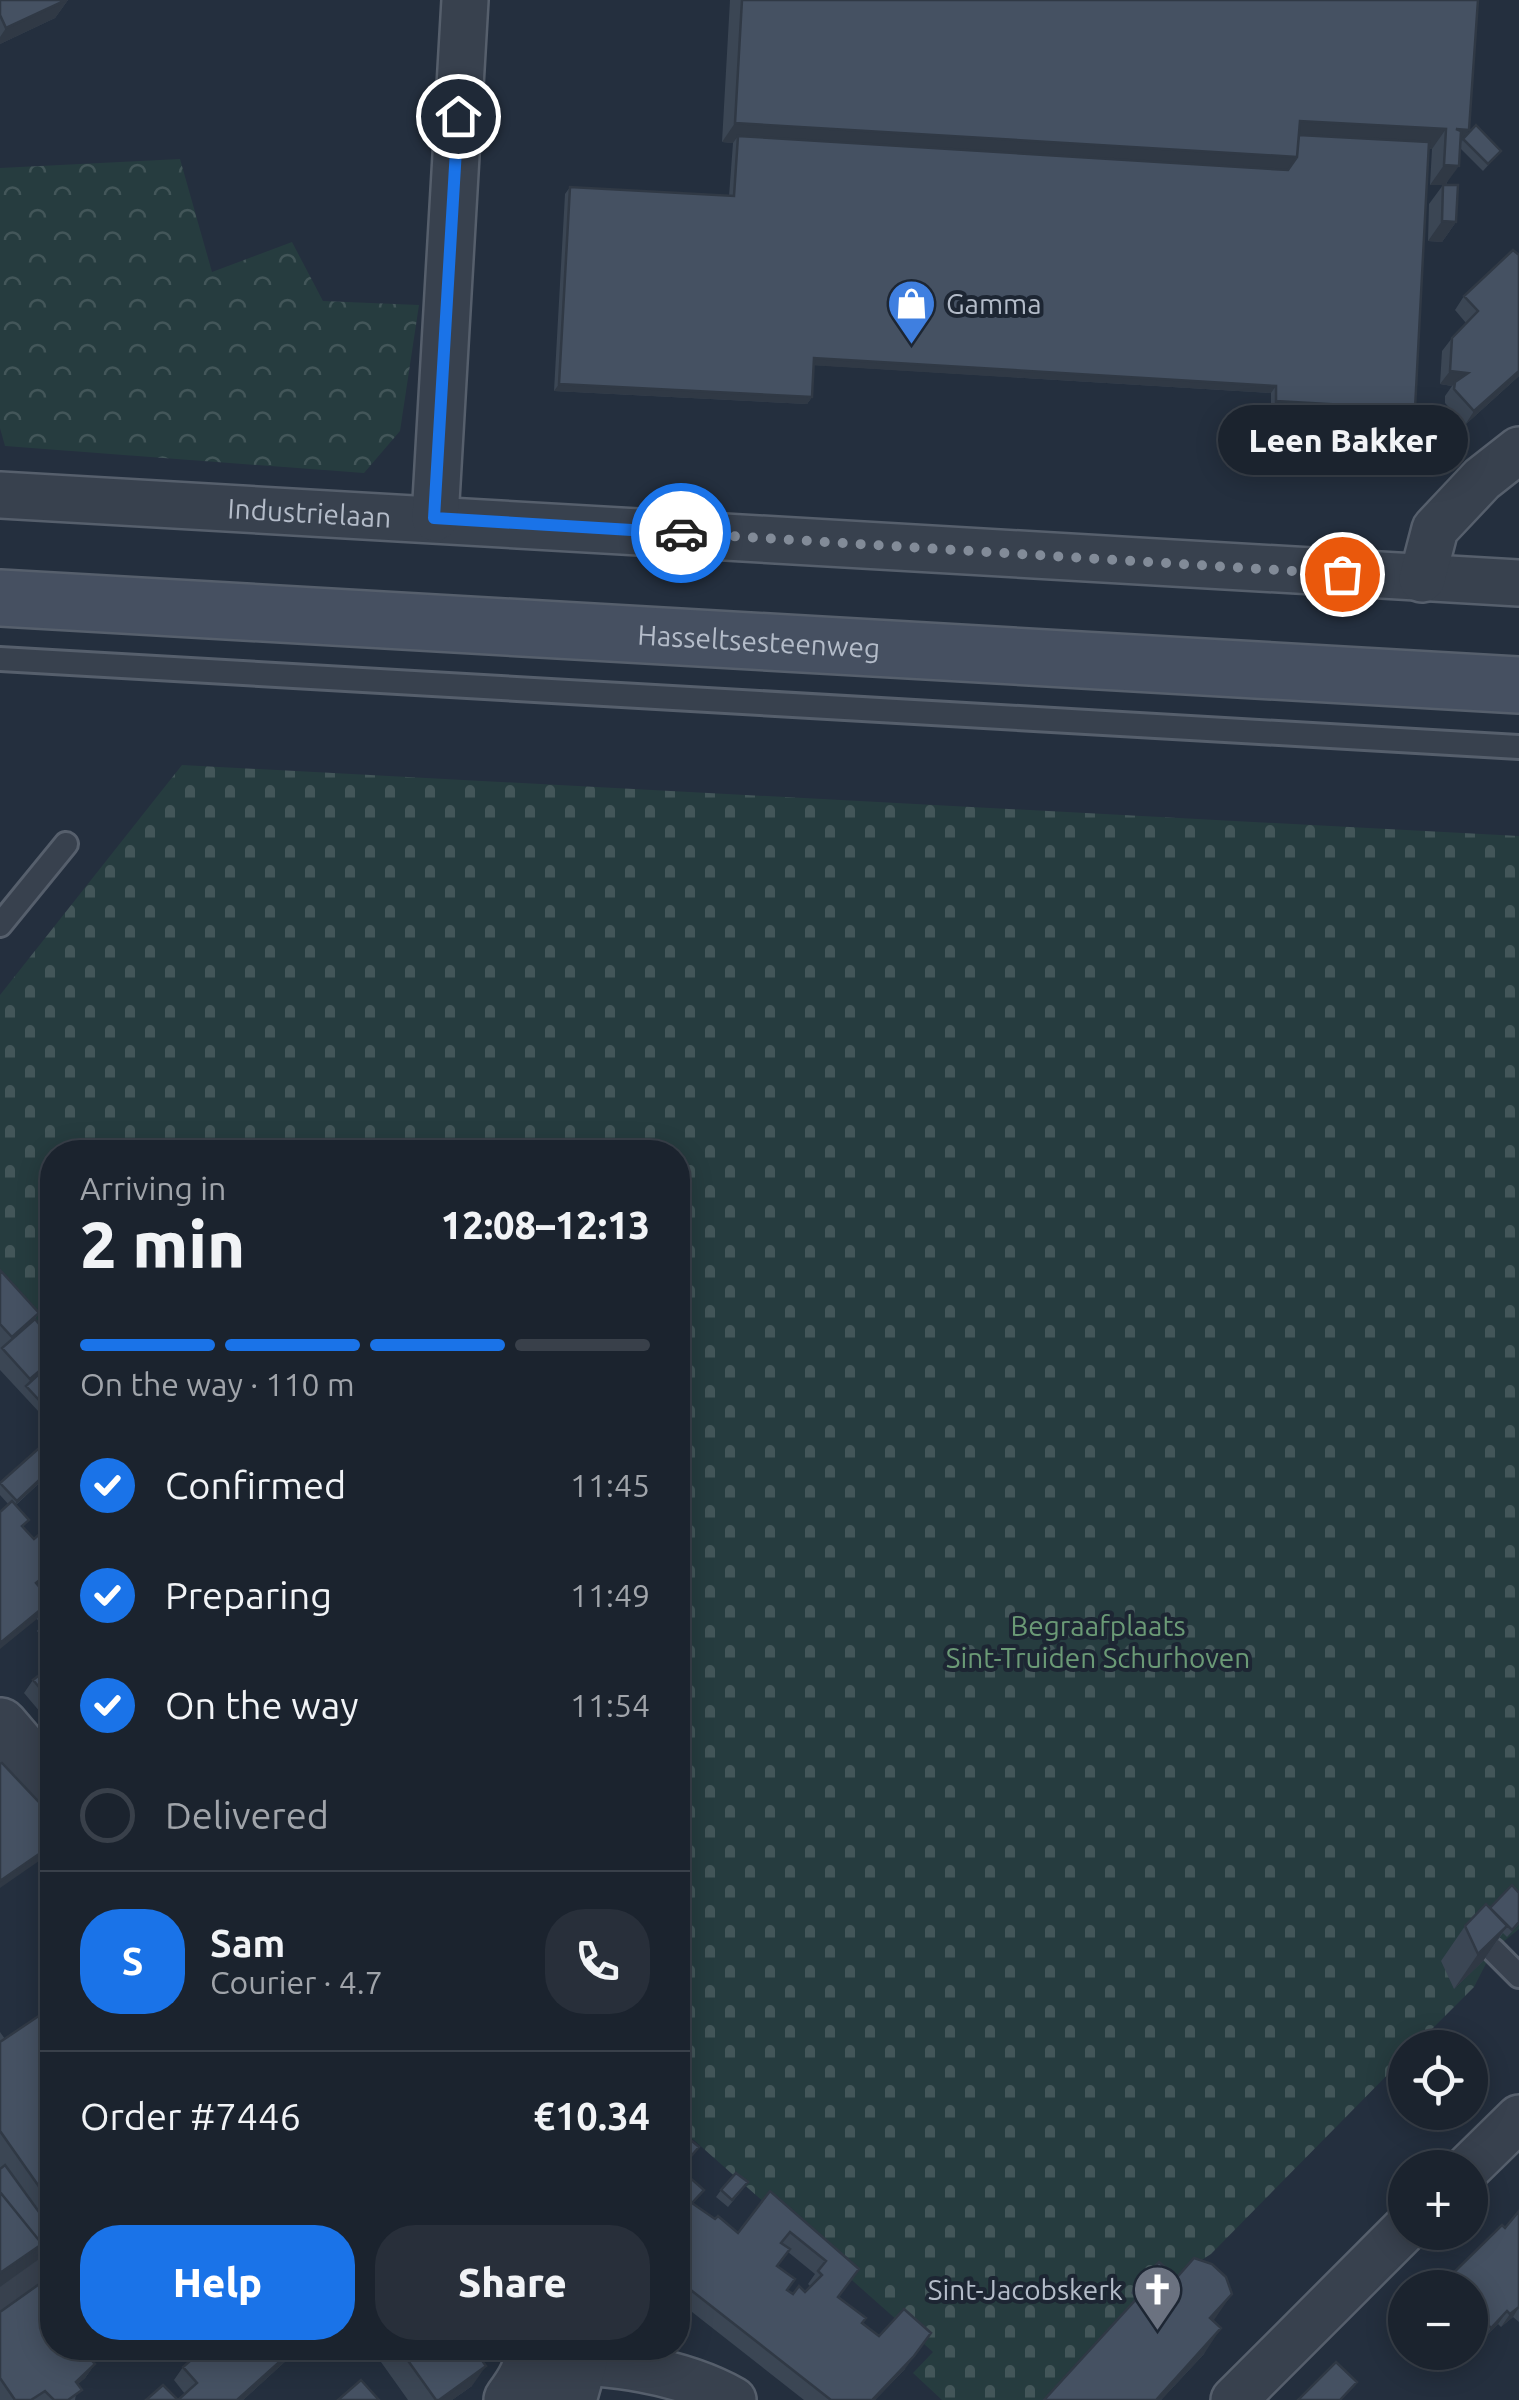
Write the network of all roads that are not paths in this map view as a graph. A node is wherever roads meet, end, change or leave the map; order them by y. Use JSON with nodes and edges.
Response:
{"nodes":[{"id":1,"x":466,"y":0,"type":"edge"},
{"id":2,"x":1519,"y":450,"type":"edge"},
{"id":3,"x":0,"y":495,"type":"edge"},
{"id":4,"x":434,"y":518,"type":"junction"},
{"id":5,"x":0,"y":576,"type":"edge"},
{"id":6,"x":1422,"y":579,"type":"junction"},
{"id":7,"x":1519,"y":584,"type":"edge"},
{"id":8,"x":0,"y":598,"type":"edge"},
{"id":9,"x":0,"y":659,"type":"edge"},
{"id":10,"x":1519,"y":661,"type":"edge"},
{"id":11,"x":1519,"y":685,"type":"edge"},
{"id":12,"x":1519,"y":746,"type":"edge"},
{"id":13,"x":66,"y":844,"type":"dead end"},
{"id":14,"x":0,"y":926,"type":"edge"},
{"id":15,"x":0,"y":1726,"type":"edge"},
{"id":16,"x":40,"y":1772,"type":"edge"},
{"id":17,"x":1493,"y":1950,"type":"edge"},
{"id":18,"x":1519,"y":1976,"type":"edge"},
{"id":19,"x":1519,"y":2118,"type":"edge"},
{"id":20,"x":1486,"y":2150,"type":"edge"},
{"id":21,"x":1388,"y":2246,"type":"edge"},
{"id":22,"x":40,"y":2273,"type":"edge"},
{"id":23,"x":0,"y":2301,"type":"edge"},
{"id":24,"x":555,"y":2377,"type":"edge"},
{"id":25,"x":733,"y":2400,"type":"edge"},
{"id":26,"x":1234,"y":2400,"type":"edge"}],
"edges":[{"from":1,"to":4,"type":"street"},
{"from":2,"to":6,"type":"street"},
{"from":3,"to":4,"type":"street","name":"Industrielaan"},
{"from":4,"to":6,"type":"street","name":"Industrielaan"},
{"from":5,"to":10,"type":"main road","name":"Hasseltsesteenweg"},
{"from":6,"to":7,"type":"street","name":"Industrielaan"},
{"from":8,"to":11,"type":"main road","name":"Hasseltsesteenweg"},
{"from":9,"to":12,"type":"lane"},
{"from":13,"to":14,"type":"lane"},
{"from":15,"to":16,"type":"street"},
{"from":17,"to":18,"type":"lane"},
{"from":19,"to":20,"type":"street"},
{"from":21,"to":26,"type":"street"},
{"from":22,"to":23,"type":"street"},
{"from":24,"to":25,"type":"street"}]}
